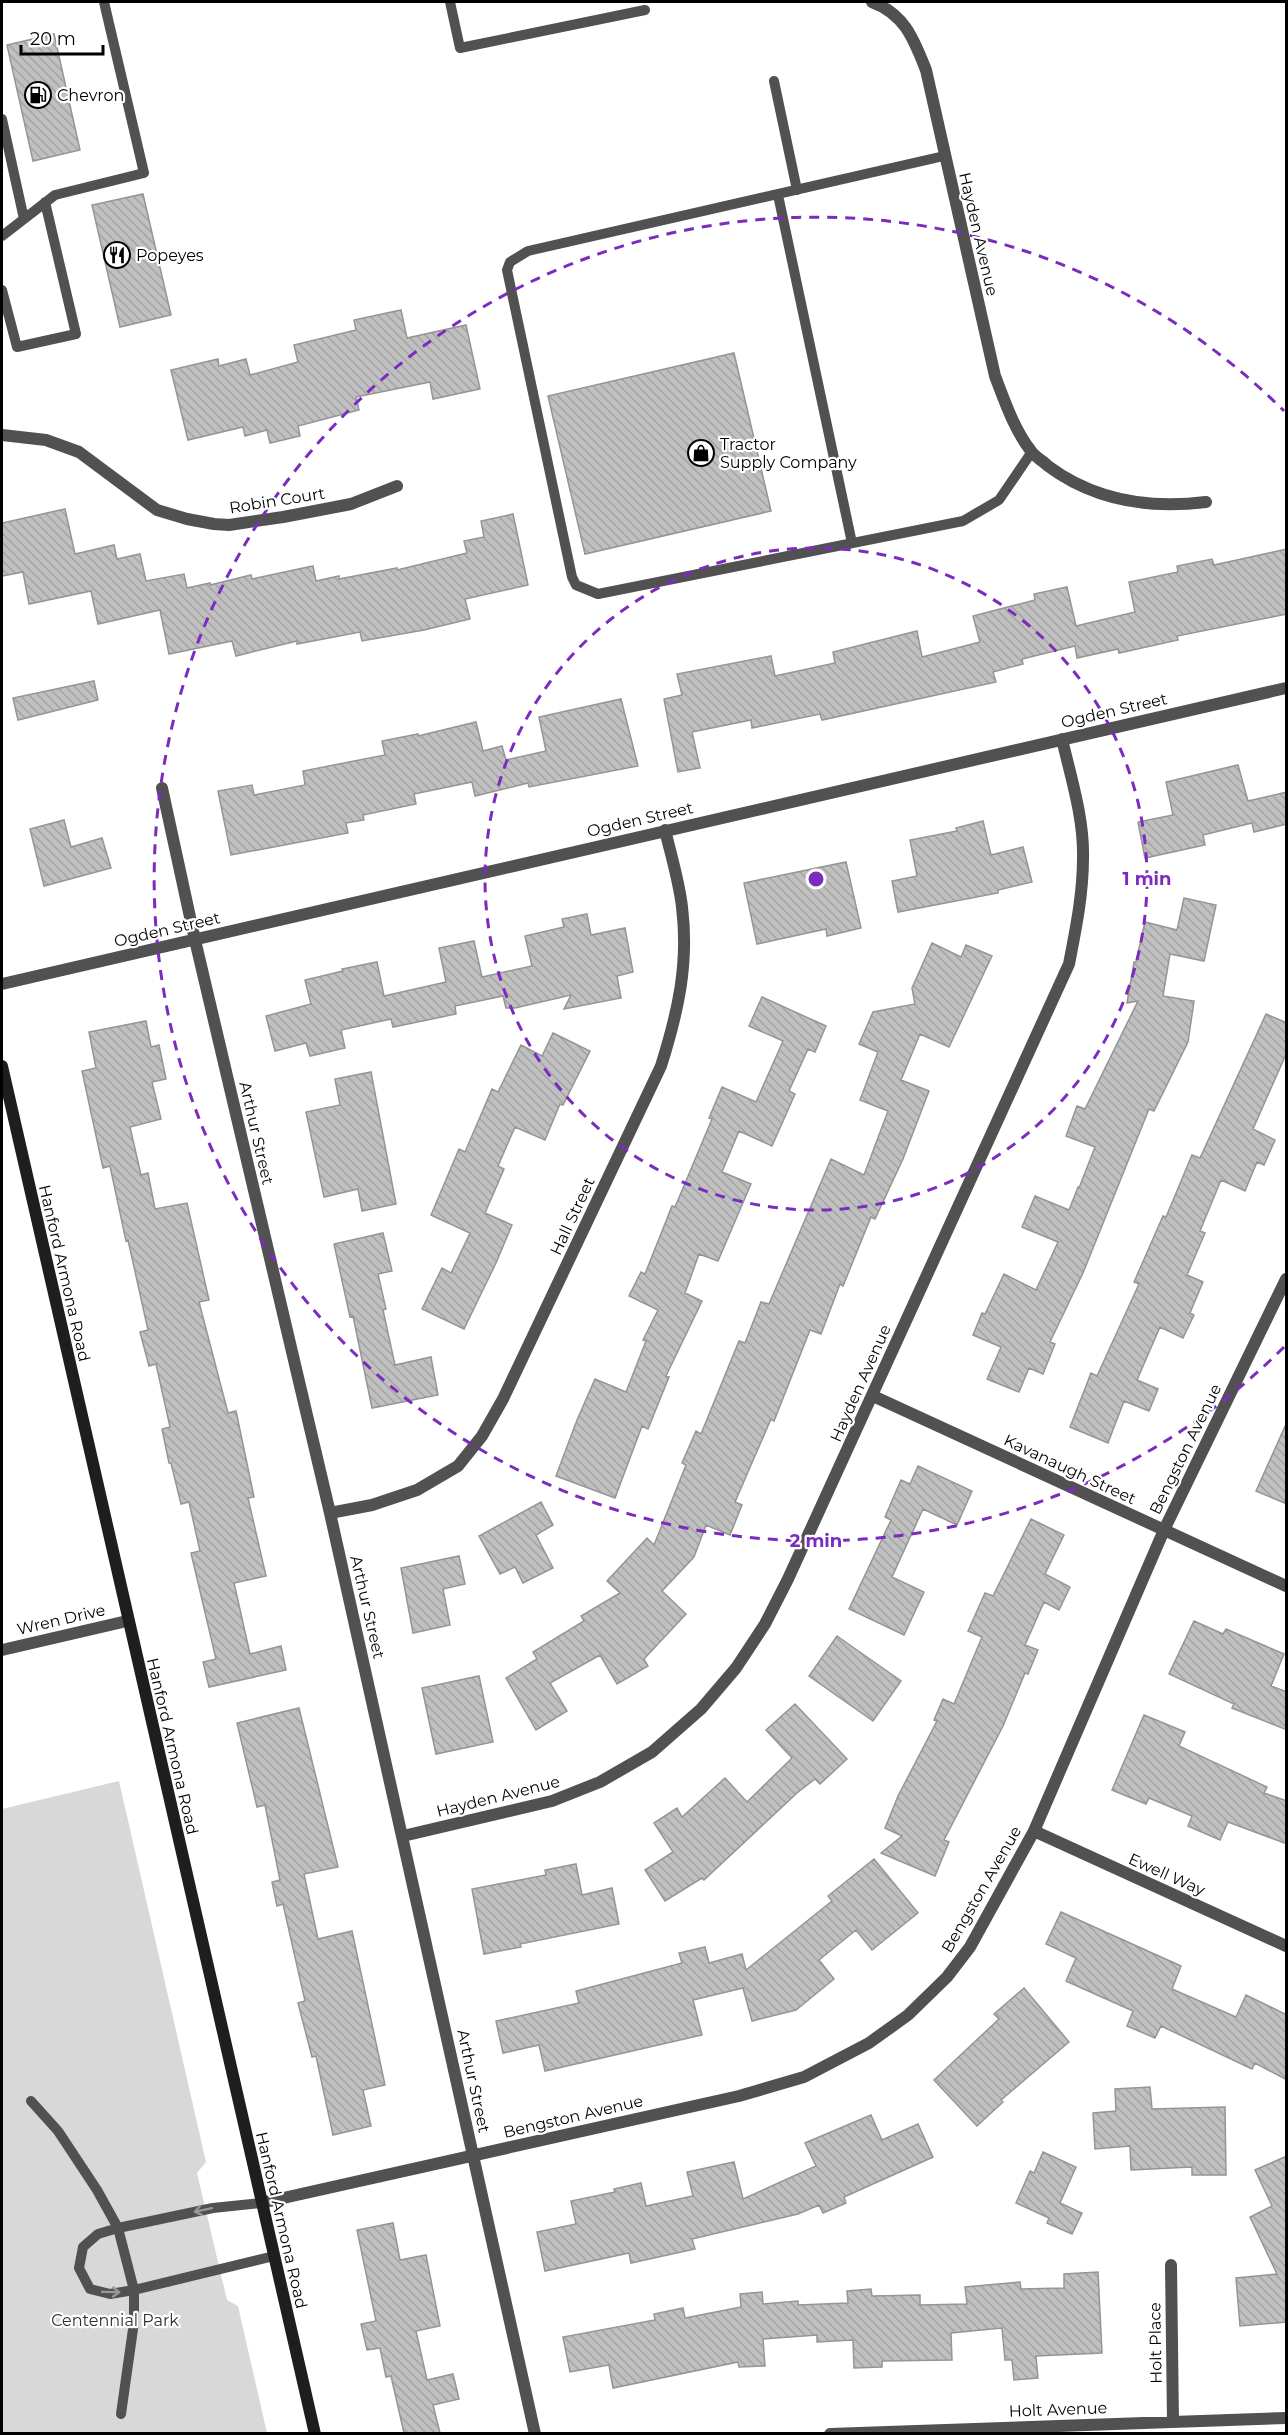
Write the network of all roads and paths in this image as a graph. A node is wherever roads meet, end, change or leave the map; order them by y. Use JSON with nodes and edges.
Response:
{"nodes":[{"id":1,"x":104,"y":2,"type":"edge"},
{"id":2,"x":450,"y":2,"type":"edge"},
{"id":3,"x":872,"y":2,"type":"edge"},
{"id":4,"x":645,"y":10,"type":"dead end"},
{"id":5,"x":774,"y":81,"type":"dead end"},
{"id":6,"x":2,"y":119,"type":"edge"},
{"id":7,"x":944,"y":156,"type":"junction"},
{"id":8,"x":797,"y":190,"type":"junction"},
{"id":9,"x":778,"y":195,"type":"junction"},
{"id":10,"x":45,"y":202,"type":"junction"},
{"id":11,"x":24,"y":219,"type":"junction"},
{"id":12,"x":2,"y":236,"type":"edge"},
{"id":13,"x":2,"y":290,"type":"edge"},
{"id":14,"x":2,"y":435,"type":"edge"},
{"id":15,"x":1031,"y":453,"type":"junction"},
{"id":16,"x":397,"y":486,"type":"dead end"},
{"id":17,"x":1206,"y":502,"type":"dead end"},
{"id":18,"x":852,"y":543,"type":"junction"},
{"id":19,"x":1287,"y":688,"type":"edge"},
{"id":20,"x":1062,"y":739,"type":"junction"},
{"id":21,"x":162,"y":788,"type":"dead end"},
{"id":22,"x":665,"y":830,"type":"junction"},
{"id":23,"x":195,"y":940,"type":"junction"},
{"id":24,"x":2,"y":984,"type":"edge"},
{"id":25,"x":2,"y":1066,"type":"edge"},
{"id":26,"x":1287,"y":1279,"type":"edge"},
{"id":27,"x":873,"y":1396,"type":"junction"},
{"id":28,"x":330,"y":1513,"type":"junction"},
{"id":29,"x":1164,"y":1530,"type":"junction"},
{"id":30,"x":1287,"y":1586,"type":"edge"},
{"id":31,"x":128,"y":1621,"type":"junction"},
{"id":32,"x":2,"y":1650,"type":"edge"},
{"id":33,"x":1034,"y":1831,"type":"junction"},
{"id":34,"x":403,"y":1836,"type":"junction"},
{"id":35,"x":1287,"y":1946,"type":"edge"},
{"id":36,"x":31,"y":2101,"type":"dead end"},
{"id":37,"x":473,"y":2156,"type":"junction"},
{"id":38,"x":261,"y":2203,"type":"junction"},
{"id":39,"x":118,"y":2228,"type":"junction"},
{"id":40,"x":274,"y":2256,"type":"junction"},
{"id":41,"x":1171,"y":2265,"type":"dead end"},
{"id":42,"x":134,"y":2290,"type":"junction"},
{"id":43,"x":121,"y":2414,"type":"dead end"},
{"id":44,"x":1287,"y":2418,"type":"edge"},
{"id":45,"x":1173,"y":2422,"type":"junction"},
{"id":46,"x":315,"y":2433,"type":"edge"},
{"id":47,"x":535,"y":2433,"type":"edge"},
{"id":48,"x":830,"y":2433,"type":"edge"}],
"edges":[{"from":1,"to":10,"type":"lane"},
{"from":2,"to":4,"type":"lane"},
{"from":3,"to":7,"type":"street","name":"Hayden Avenue"},
{"from":5,"to":8,"type":"lane"},
{"from":6,"to":11,"type":"lane"},
{"from":7,"to":8,"type":"lane"},
{"from":7,"to":15,"type":"street","name":"Hayden Avenue"},
{"from":8,"to":9,"type":"lane"},
{"from":9,"to":18,"type":"lane"},
{"from":9,"to":18,"type":"lane"},
{"from":10,"to":11,"type":"lane"},
{"from":10,"to":13,"type":"lane"},
{"from":11,"to":12,"type":"lane"},
{"from":14,"to":16,"type":"street","name":"Robin Court"},
{"from":15,"to":17,"type":"street","name":"Hayden Avenue"},
{"from":15,"to":18,"type":"lane"},
{"from":19,"to":20,"type":"street","name":"Ogden Street"},
{"from":20,"to":22,"type":"street","name":"Ogden Street"},
{"from":20,"to":27,"type":"street","name":"Hayden Avenue"},
{"from":21,"to":23,"type":"street","name":"Arthur Street"},
{"from":22,"to":23,"type":"street","name":"Ogden Street"},
{"from":22,"to":28,"type":"street","name":"Hall Street"},
{"from":23,"to":24,"type":"street","name":"Ogden Street"},
{"from":23,"to":28,"type":"street","name":"Arthur Street"},
{"from":25,"to":31,"type":"main road","name":"Hanford Armona Road"},
{"from":26,"to":29,"type":"street","name":"Bengston Avenue"},
{"from":27,"to":29,"type":"street","name":"Kavanaugh Street"},
{"from":27,"to":34,"type":"street","name":"Hayden Avenue"},
{"from":28,"to":34,"type":"street","name":"Arthur Street"},
{"from":29,"to":30,"type":"street","name":"Kavanaugh Street"},
{"from":29,"to":33,"type":"street","name":"Bengston Avenue"},
{"from":31,"to":32,"type":"street","name":"Wren Drive"},
{"from":31,"to":38,"type":"main road","name":"Hanford Armona Road"},
{"from":33,"to":35,"type":"street","name":"Ewell Way"},
{"from":33,"to":37,"type":"street","name":"Bengston Avenue"},
{"from":34,"to":37,"type":"street","name":"Arthur Street"},
{"from":36,"to":39,"type":"lane"},
{"from":37,"to":38,"type":"street","name":"Bengston Avenue"},
{"from":37,"to":47,"type":"street","name":"Arthur Street"},
{"from":38,"to":39,"type":"lane","one_way":true},
{"from":38,"to":40,"type":"main road","name":"Hanford Armona Road"},
{"from":39,"to":42,"type":"lane"},
{"from":39,"to":42,"type":"lane","one_way":true},
{"from":40,"to":42,"type":"lane"},
{"from":40,"to":46,"type":"main road","name":"Hanford Armona Road"},
{"from":41,"to":45,"type":"street","name":"Holt Place"},
{"from":42,"to":43,"type":"lane"},
{"from":44,"to":45,"type":"street","name":"Holt Avenue"},
{"from":45,"to":48,"type":"street","name":"Holt Avenue"}]}
